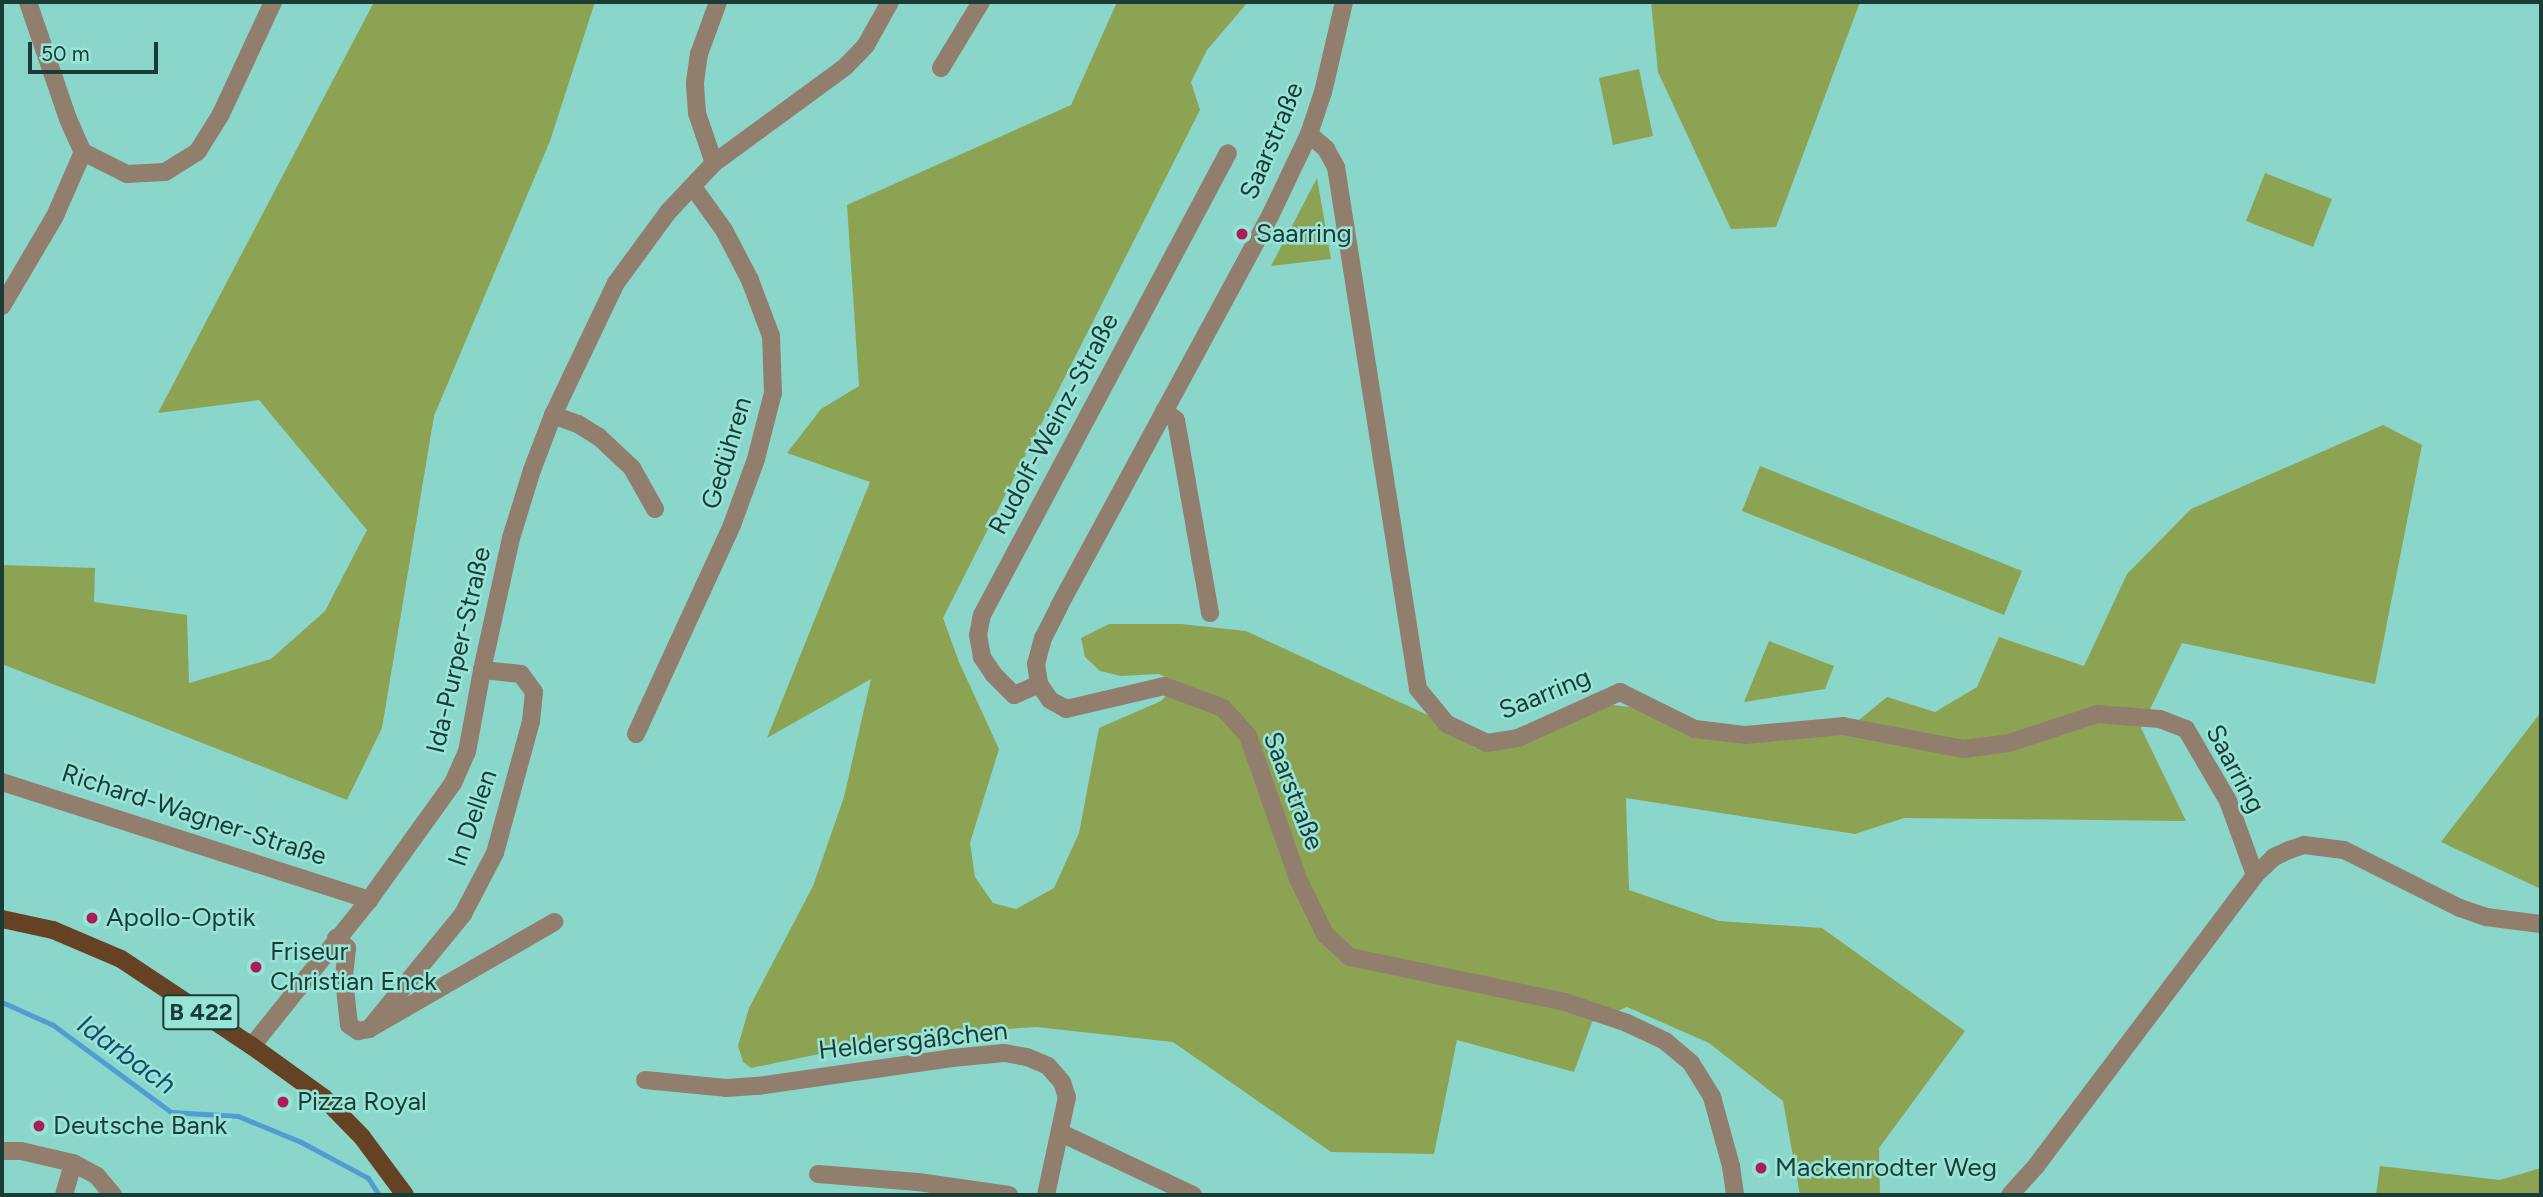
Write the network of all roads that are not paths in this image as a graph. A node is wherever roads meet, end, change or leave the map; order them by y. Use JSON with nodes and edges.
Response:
{"nodes":[{"id":1,"x":28,"y":2,"type":"edge"},
{"id":2,"x":273,"y":2,"type":"edge"},
{"id":3,"x":718,"y":2,"type":"edge"},
{"id":4,"x":890,"y":2,"type":"edge"},
{"id":5,"x":981,"y":2,"type":"edge"},
{"id":6,"x":1344,"y":2,"type":"edge"},
{"id":7,"x":941,"y":68,"type":"dead end"},
{"id":8,"x":1309,"y":134,"type":"junction"},
{"id":9,"x":83,"y":152,"type":"junction"},
{"id":10,"x":1228,"y":153,"type":"dead end"},
{"id":11,"x":714,"y":163,"type":"junction"},
{"id":12,"x":694,"y":187,"type":"junction"},
{"id":13,"x":2,"y":306,"type":"edge"},
{"id":14,"x":1164,"y":411,"type":"junction"},
{"id":15,"x":554,"y":415,"type":"junction"},
{"id":16,"x":655,"y":509,"type":"dead end"},
{"id":17,"x":1210,"y":613,"type":"dead end"},
{"id":18,"x":482,"y":670,"type":"junction"},
{"id":19,"x":1039,"y":684,"type":"junction"},
{"id":20,"x":636,"y":734,"type":"dead end"},
{"id":21,"x":2,"y":782,"type":"edge"},
{"id":22,"x":2255,"y":875,"type":"junction"},
{"id":23,"x":369,"y":900,"type":"junction"},
{"id":24,"x":2,"y":919,"type":"edge"},
{"id":25,"x":554,"y":922,"type":"dead end"},
{"id":26,"x":2541,"y":924,"type":"edge"},
{"id":27,"x":336,"y":939,"type":"junction"},
{"id":28,"x":369,"y":1029,"type":"junction"},
{"id":29,"x":252,"y":1046,"type":"junction"},
{"id":30,"x":645,"y":1080,"type":"dead end"},
{"id":31,"x":1061,"y":1133,"type":"junction"},
{"id":32,"x":2,"y":1151,"type":"edge"},
{"id":33,"x":73,"y":1163,"type":"junction"},
{"id":34,"x":818,"y":1174,"type":"dead end"},
{"id":35,"x":64,"y":1195,"type":"edge"},
{"id":36,"x":113,"y":1195,"type":"edge"},
{"id":37,"x":405,"y":1195,"type":"edge"},
{"id":38,"x":1009,"y":1195,"type":"edge"},
{"id":39,"x":1046,"y":1195,"type":"edge"},
{"id":40,"x":1193,"y":1195,"type":"edge"},
{"id":41,"x":1735,"y":1195,"type":"edge"},
{"id":42,"x":2010,"y":1195,"type":"edge"}],
"edges":[{"from":1,"to":9,"type":"street"},
{"from":2,"to":9,"type":"street"},
{"from":3,"to":11,"type":"street"},
{"from":4,"to":11,"type":"street","name":"Ida-Purper-Straße"},
{"from":5,"to":7,"type":"street"},
{"from":6,"to":8,"type":"street","name":"Saarstraße"},
{"from":8,"to":14,"type":"street","name":"Saarstraße"},
{"from":8,"to":22,"type":"street","name":"Saarring"},
{"from":9,"to":13,"type":"street"},
{"from":10,"to":19,"type":"street","name":"Rudolf-Weinz-Straße"},
{"from":11,"to":12,"type":"street","name":"Ida-Purper-Straße"},
{"from":12,"to":15,"type":"street","name":"Ida-Purper-Straße"},
{"from":12,"to":20,"type":"street","name":"Gedühren"},
{"from":14,"to":17,"type":"street"},
{"from":14,"to":19,"type":"street","name":"Saarstraße"},
{"from":15,"to":16,"type":"street"},
{"from":15,"to":18,"type":"street","name":"Ida-Purper-Straße"},
{"from":18,"to":23,"type":"street","name":"Ida-Purper-Straße"},
{"from":18,"to":28,"type":"street","name":"In Dellen"},
{"from":19,"to":41,"type":"street","name":"Saarstraße"},
{"from":21,"to":23,"type":"street","name":"Richard-Wagner-Straße"},
{"from":22,"to":26,"type":"street"},
{"from":22,"to":42,"type":"street"},
{"from":23,"to":27,"type":"street","name":"Ida-Purper-Straße"},
{"from":24,"to":29,"type":"main road","number":"B 422"},
{"from":25,"to":28,"type":"street"},
{"from":27,"to":28,"type":"street"},
{"from":27,"to":29,"type":"street","name":"Ida-Purper-Straße"},
{"from":29,"to":37,"type":"main road","number":"B 422"},
{"from":30,"to":31,"type":"street","name":"Heldersgäßchen"},
{"from":31,"to":39,"type":"street","name":"Heldersgäßchen"},
{"from":31,"to":40,"type":"street"},
{"from":32,"to":33,"type":"street"},
{"from":33,"to":35,"type":"street"},
{"from":33,"to":36,"type":"street"},
{"from":34,"to":38,"type":"street"}]}
